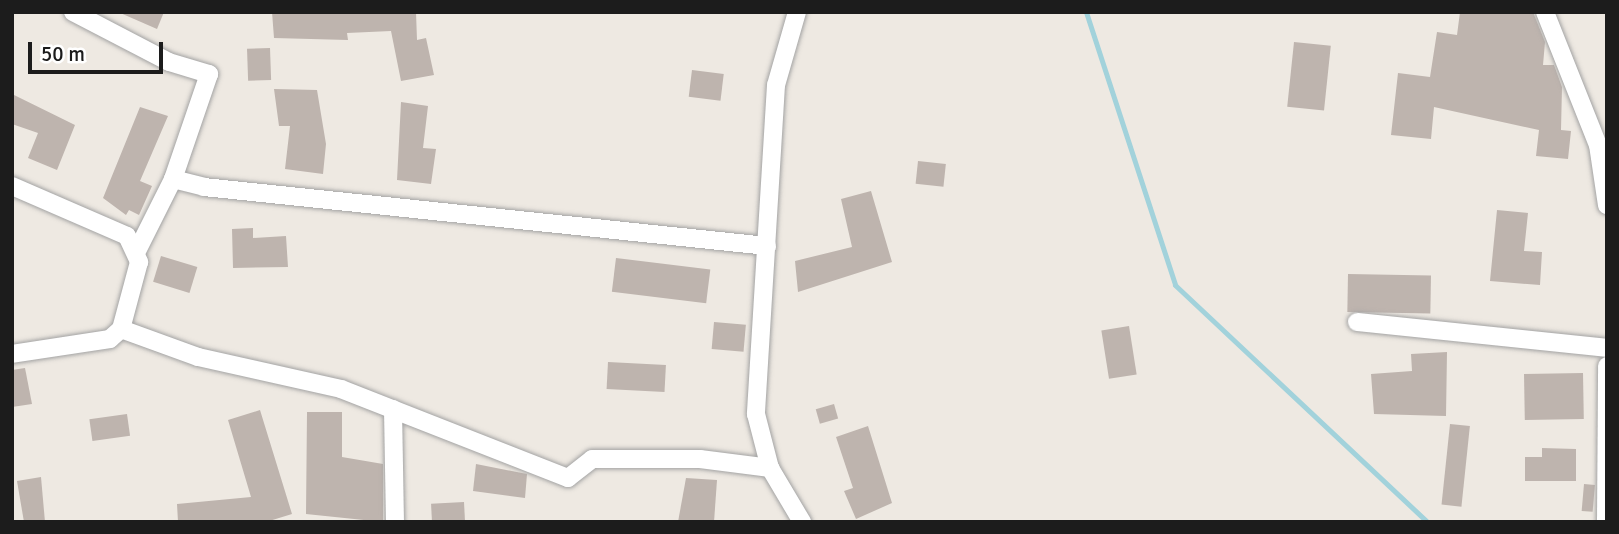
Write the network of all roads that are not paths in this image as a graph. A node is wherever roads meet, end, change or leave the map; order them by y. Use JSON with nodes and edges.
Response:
{"nodes":[{"id":1,"x":73,"y":12,"type":"edge"},
{"id":2,"x":797,"y":12,"type":"edge"},
{"id":3,"x":1545,"y":12,"type":"edge"},
{"id":4,"x":173,"y":179,"type":"junction"},
{"id":5,"x":12,"y":186,"type":"edge"},
{"id":6,"x":1607,"y":205,"type":"edge"},
{"id":7,"x":767,"y":246,"type":"junction"},
{"id":8,"x":137,"y":251,"type":"junction"},
{"id":9,"x":1357,"y":323,"type":"dead end"},
{"id":10,"x":121,"y":329,"type":"junction"},
{"id":11,"x":1607,"y":348,"type":"edge"},
{"id":12,"x":12,"y":354,"type":"edge"},
{"id":13,"x":1607,"y":366,"type":"edge"},
{"id":14,"x":393,"y":409,"type":"junction"},
{"id":15,"x":1606,"y":409,"type":"edge"},
{"id":16,"x":770,"y":468,"type":"junction"},
{"id":17,"x":395,"y":522,"type":"edge"},
{"id":18,"x":802,"y":522,"type":"edge"},
{"id":19,"x":1606,"y":522,"type":"edge"}],
"edges":[{"from":1,"to":4,"type":"street"},
{"from":2,"to":7,"type":"street"},
{"from":3,"to":6,"type":"street"},
{"from":4,"to":7,"type":"street"},
{"from":4,"to":8,"type":"street"},
{"from":5,"to":8,"type":"street"},
{"from":7,"to":16,"type":"street"},
{"from":8,"to":10,"type":"street"},
{"from":9,"to":11,"type":"street"},
{"from":10,"to":12,"type":"street"},
{"from":10,"to":14,"type":"street"},
{"from":13,"to":15,"type":"street"},
{"from":14,"to":16,"type":"street"},
{"from":14,"to":17,"type":"street"},
{"from":15,"to":19,"type":"street"},
{"from":16,"to":18,"type":"street"}]}
